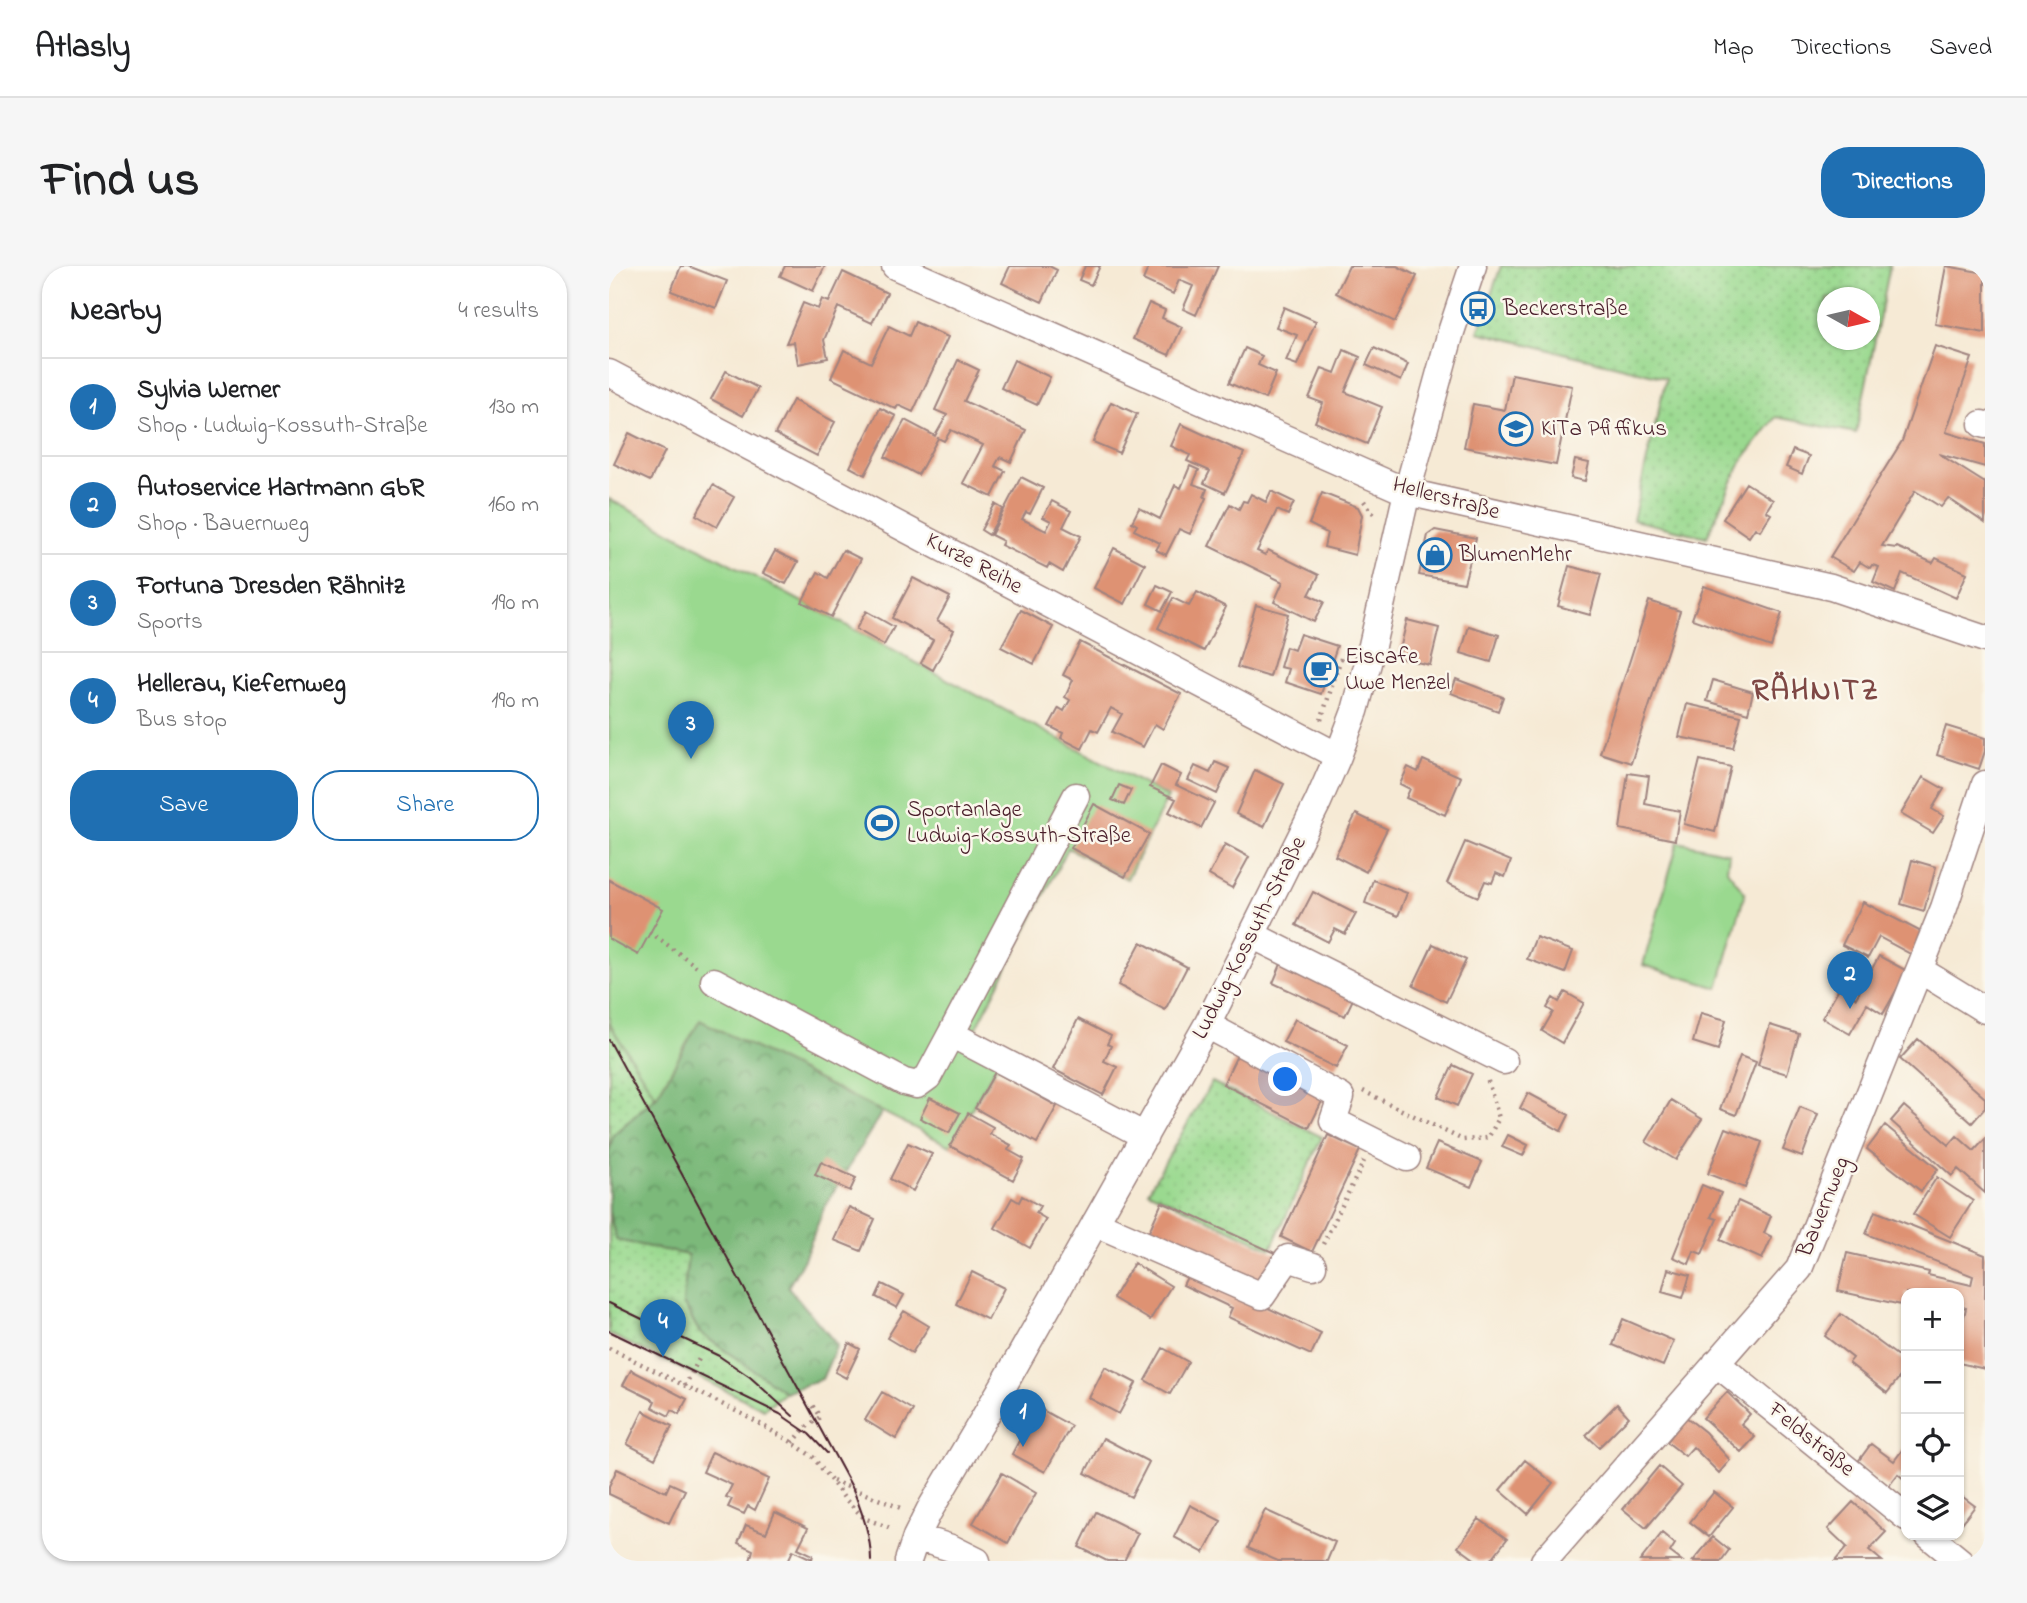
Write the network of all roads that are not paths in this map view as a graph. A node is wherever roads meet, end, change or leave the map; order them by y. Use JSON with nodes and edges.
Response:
{"nodes":[{"id":1,"x":895,"y":266,"type":"edge"},
{"id":2,"x":1473,"y":266,"type":"edge"},
{"id":3,"x":618,"y":377,"type":"edge"},
{"id":4,"x":1407,"y":492,"type":"junction"},
{"id":5,"x":1985,"y":639,"type":"edge"},
{"id":6,"x":1338,"y":756,"type":"junction"},
{"id":7,"x":1985,"y":784,"type":"edge"},
{"id":8,"x":1076,"y":796,"type":"dead end"},
{"id":9,"x":1252,"y":935,"type":"junction"},
{"id":10,"x":1920,"y":970,"type":"junction"},
{"id":11,"x":714,"y":981,"type":"road end"},
{"id":12,"x":1985,"y":1010,"type":"edge"},
{"id":13,"x":1207,"y":1025,"type":"junction"},
{"id":14,"x":951,"y":1034,"type":"junction"},
{"id":15,"x":1492,"y":1055,"type":"road end"},
{"id":16,"x":1145,"y":1136,"type":"junction"},
{"id":17,"x":1407,"y":1158,"type":"dead end"},
{"id":18,"x":1095,"y":1223,"type":"junction"},
{"id":19,"x":1313,"y":1266,"type":"road end"},
{"id":20,"x":1716,"y":1363,"type":"junction"},
{"id":21,"x":1901,"y":1513,"type":"edge"},
{"id":22,"x":1934,"y":1540,"type":"edge"},
{"id":23,"x":912,"y":1549,"type":"edge"},
{"id":24,"x":977,"y":1561,"type":"edge"},
{"id":25,"x":1544,"y":1561,"type":"edge"},
{"id":26,"x":1961,"y":1561,"type":"edge"}],
"edges":[{"from":1,"to":4,"type":"street","name":"Hellerstraße"},
{"from":2,"to":4,"type":"street","name":"Ludwig-Kossuth-Straße"},
{"from":3,"to":6,"type":"street","name":"Kurze Reihe"},
{"from":4,"to":5,"type":"street","name":"Hellerstraße"},
{"from":4,"to":6,"type":"street","name":"Ludwig-Kossuth-Straße"},
{"from":6,"to":9,"type":"street","name":"Ludwig-Kossuth-Straße"},
{"from":7,"to":10,"type":"street","name":"Bauernweg"},
{"from":8,"to":14,"type":"street"},
{"from":9,"to":13,"type":"street","name":"Ludwig-Kossuth-Straße"},
{"from":9,"to":15,"type":"street"},
{"from":10,"to":12,"type":"street"},
{"from":10,"to":20,"type":"street","name":"Bauernweg"},
{"from":11,"to":14,"type":"street"},
{"from":13,"to":16,"type":"street","name":"Ludwig-Kossuth-Straße"},
{"from":13,"to":17,"type":"street"},
{"from":14,"to":16,"type":"street"},
{"from":16,"to":18,"type":"street","name":"Ludwig-Kossuth-Straße"},
{"from":18,"to":19,"type":"street"},
{"from":18,"to":23,"type":"street","name":"Ludwig-Kossuth-Straße"},
{"from":20,"to":21,"type":"street","name":"Feldstraße"},
{"from":20,"to":25,"type":"street","name":"Bauernweg"},
{"from":22,"to":26,"type":"street"},
{"from":23,"to":24,"type":"street"}]}
